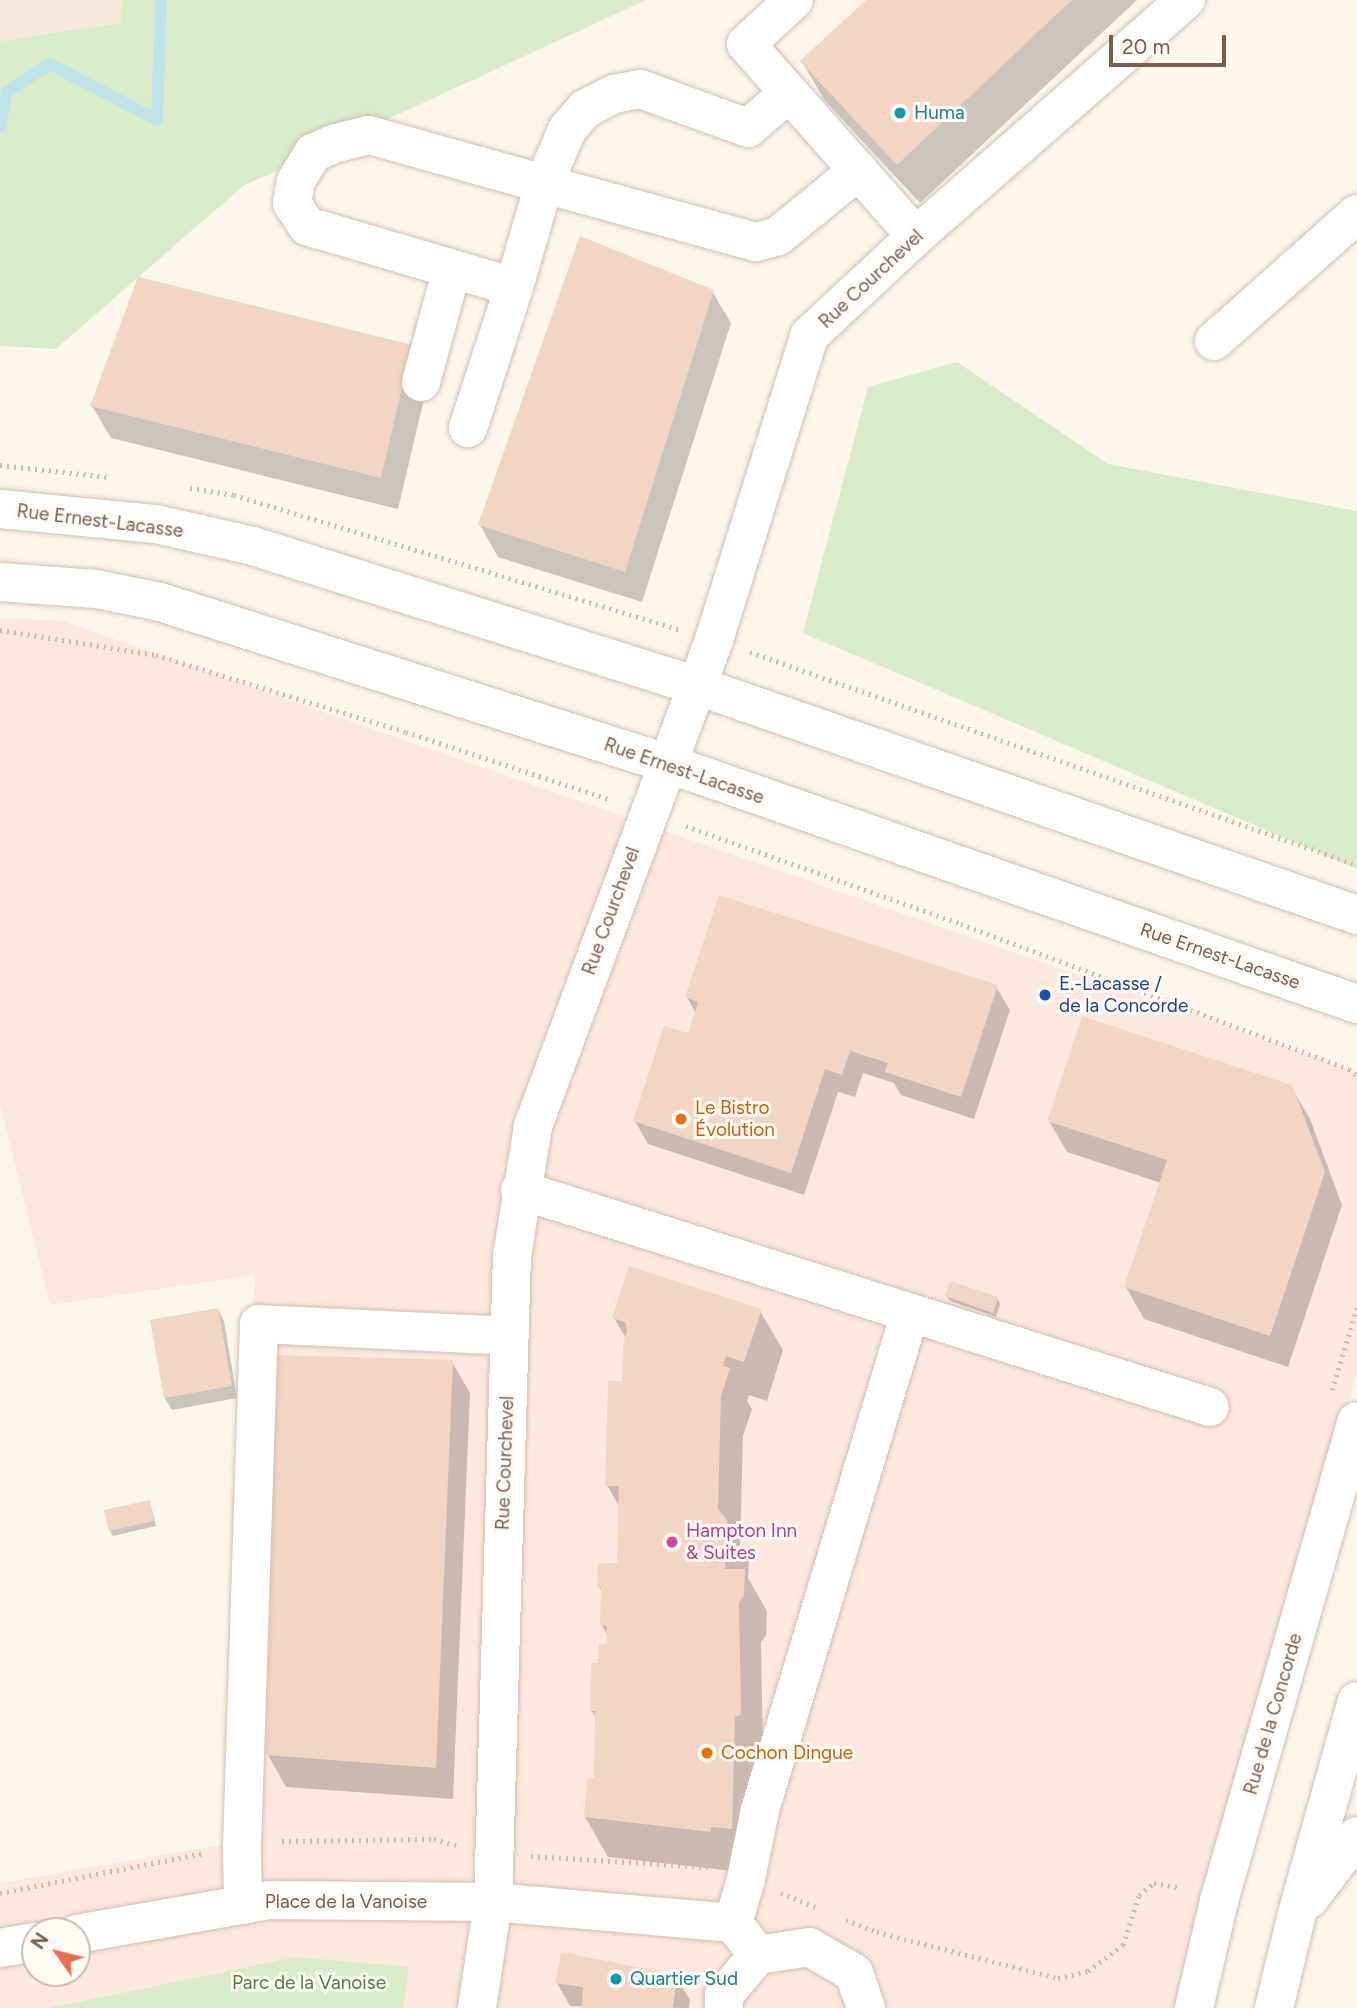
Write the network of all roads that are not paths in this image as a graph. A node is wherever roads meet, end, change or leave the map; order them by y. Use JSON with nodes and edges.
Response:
{"nodes":[{"id":1,"x":794,"y":0,"type":"edge"},
{"id":2,"x":1186,"y":0,"type":"edge"},
{"id":3,"x":789,"y":93,"type":"junction"},
{"id":4,"x":859,"y":170,"type":"junction"},
{"id":5,"x":544,"y":184,"type":"junction"},
{"id":6,"x":1357,"y":214,"type":"edge"},
{"id":7,"x":916,"y":236,"type":"junction"},
{"id":8,"x":452,"y":269,"type":"junction"},
{"id":9,"x":514,"y":287,"type":"junction"},
{"id":10,"x":1214,"y":341,"type":"dead end"},
{"id":11,"x":421,"y":383,"type":"dead end"},
{"id":12,"x":468,"y":428,"type":"dead end"},
{"id":13,"x":0,"y":509,"type":"edge"},
{"id":14,"x":0,"y":582,"type":"edge"},
{"id":15,"x":695,"y":685,"type":"junction"},
{"id":16,"x":666,"y":763,"type":"junction"},
{"id":17,"x":1357,"y":915,"type":"edge"},
{"id":18,"x":1357,"y":1004,"type":"edge"},
{"id":19,"x":520,"y":1190,"type":"junction"},
{"id":20,"x":910,"y":1313,"type":"junction"},
{"id":21,"x":509,"y":1336,"type":"junction"},
{"id":22,"x":1210,"y":1407,"type":"dead end"},
{"id":23,"x":1357,"y":1421,"type":"edge"},
{"id":24,"x":1357,"y":1702,"type":"edge"},
{"id":25,"x":1357,"y":1836,"type":"edge"},
{"id":26,"x":493,"y":1902,"type":"junction"},
{"id":27,"x":243,"y":1905,"type":"junction"},
{"id":28,"x":1297,"y":1914,"type":"junction"},
{"id":29,"x":733,"y":1923,"type":"junction"},
{"id":30,"x":91,"y":1932,"type":"edge"},
{"id":31,"x":21,"y":1944,"type":"edge"},
{"id":32,"x":0,"y":1948,"type":"edge"},
{"id":33,"x":758,"y":1955,"type":"junction"},
{"id":34,"x":477,"y":2008,"type":"edge"},
{"id":35,"x":724,"y":2008,"type":"edge"},
{"id":36,"x":866,"y":2008,"type":"edge"},
{"id":37,"x":1194,"y":2008,"type":"edge"},
{"id":38,"x":1274,"y":2008,"type":"edge"}],
"edges":[{"from":1,"to":3,"type":"street"},
{"from":2,"to":7,"type":"street","name":"Rue Courchevel"},
{"from":3,"to":4,"type":"street"},
{"from":3,"to":5,"type":"street"},
{"from":4,"to":5,"type":"street"},
{"from":4,"to":7,"type":"street"},
{"from":5,"to":8,"type":"street"},
{"from":5,"to":9,"type":"street"},
{"from":6,"to":10,"type":"street"},
{"from":7,"to":15,"type":"street","name":"Rue Courchevel"},
{"from":8,"to":9,"type":"street"},
{"from":8,"to":11,"type":"street"},
{"from":9,"to":12,"type":"street"},
{"from":13,"to":15,"type":"street","name":"Rue Ernest-Lacasse"},
{"from":14,"to":16,"type":"street","name":"Rue Ernest-Lacasse"},
{"from":15,"to":16,"type":"street","name":"Rue Courchevel"},
{"from":15,"to":17,"type":"street","name":"Rue Ernest-Lacasse"},
{"from":16,"to":18,"type":"street","name":"Rue Ernest-Lacasse"},
{"from":16,"to":19,"type":"street","name":"Rue Courchevel"},
{"from":19,"to":20,"type":"street"},
{"from":19,"to":21,"type":"street","name":"Rue Courchevel"},
{"from":20,"to":22,"type":"street"},
{"from":20,"to":29,"type":"street"},
{"from":21,"to":26,"type":"street","name":"Rue Courchevel"},
{"from":21,"to":27,"type":"street"},
{"from":23,"to":37,"type":"street","name":"Rue de la Concorde"},
{"from":24,"to":28,"type":"street"},
{"from":25,"to":28,"type":"street"},
{"from":26,"to":27,"type":"street","name":"Place de la Vanoise"},
{"from":26,"to":29,"type":"street","name":"Place de la Vanoise"},
{"from":26,"to":34,"type":"street","name":"Rue Courchevel"},
{"from":27,"to":30,"type":"street","name":"Place de la Vanoise"},
{"from":28,"to":38,"type":"street"},
{"from":29,"to":33,"type":"street"},
{"from":31,"to":32,"type":"street"},
{"from":33,"to":35,"type":"street"},
{"from":33,"to":36,"type":"street"}]}
